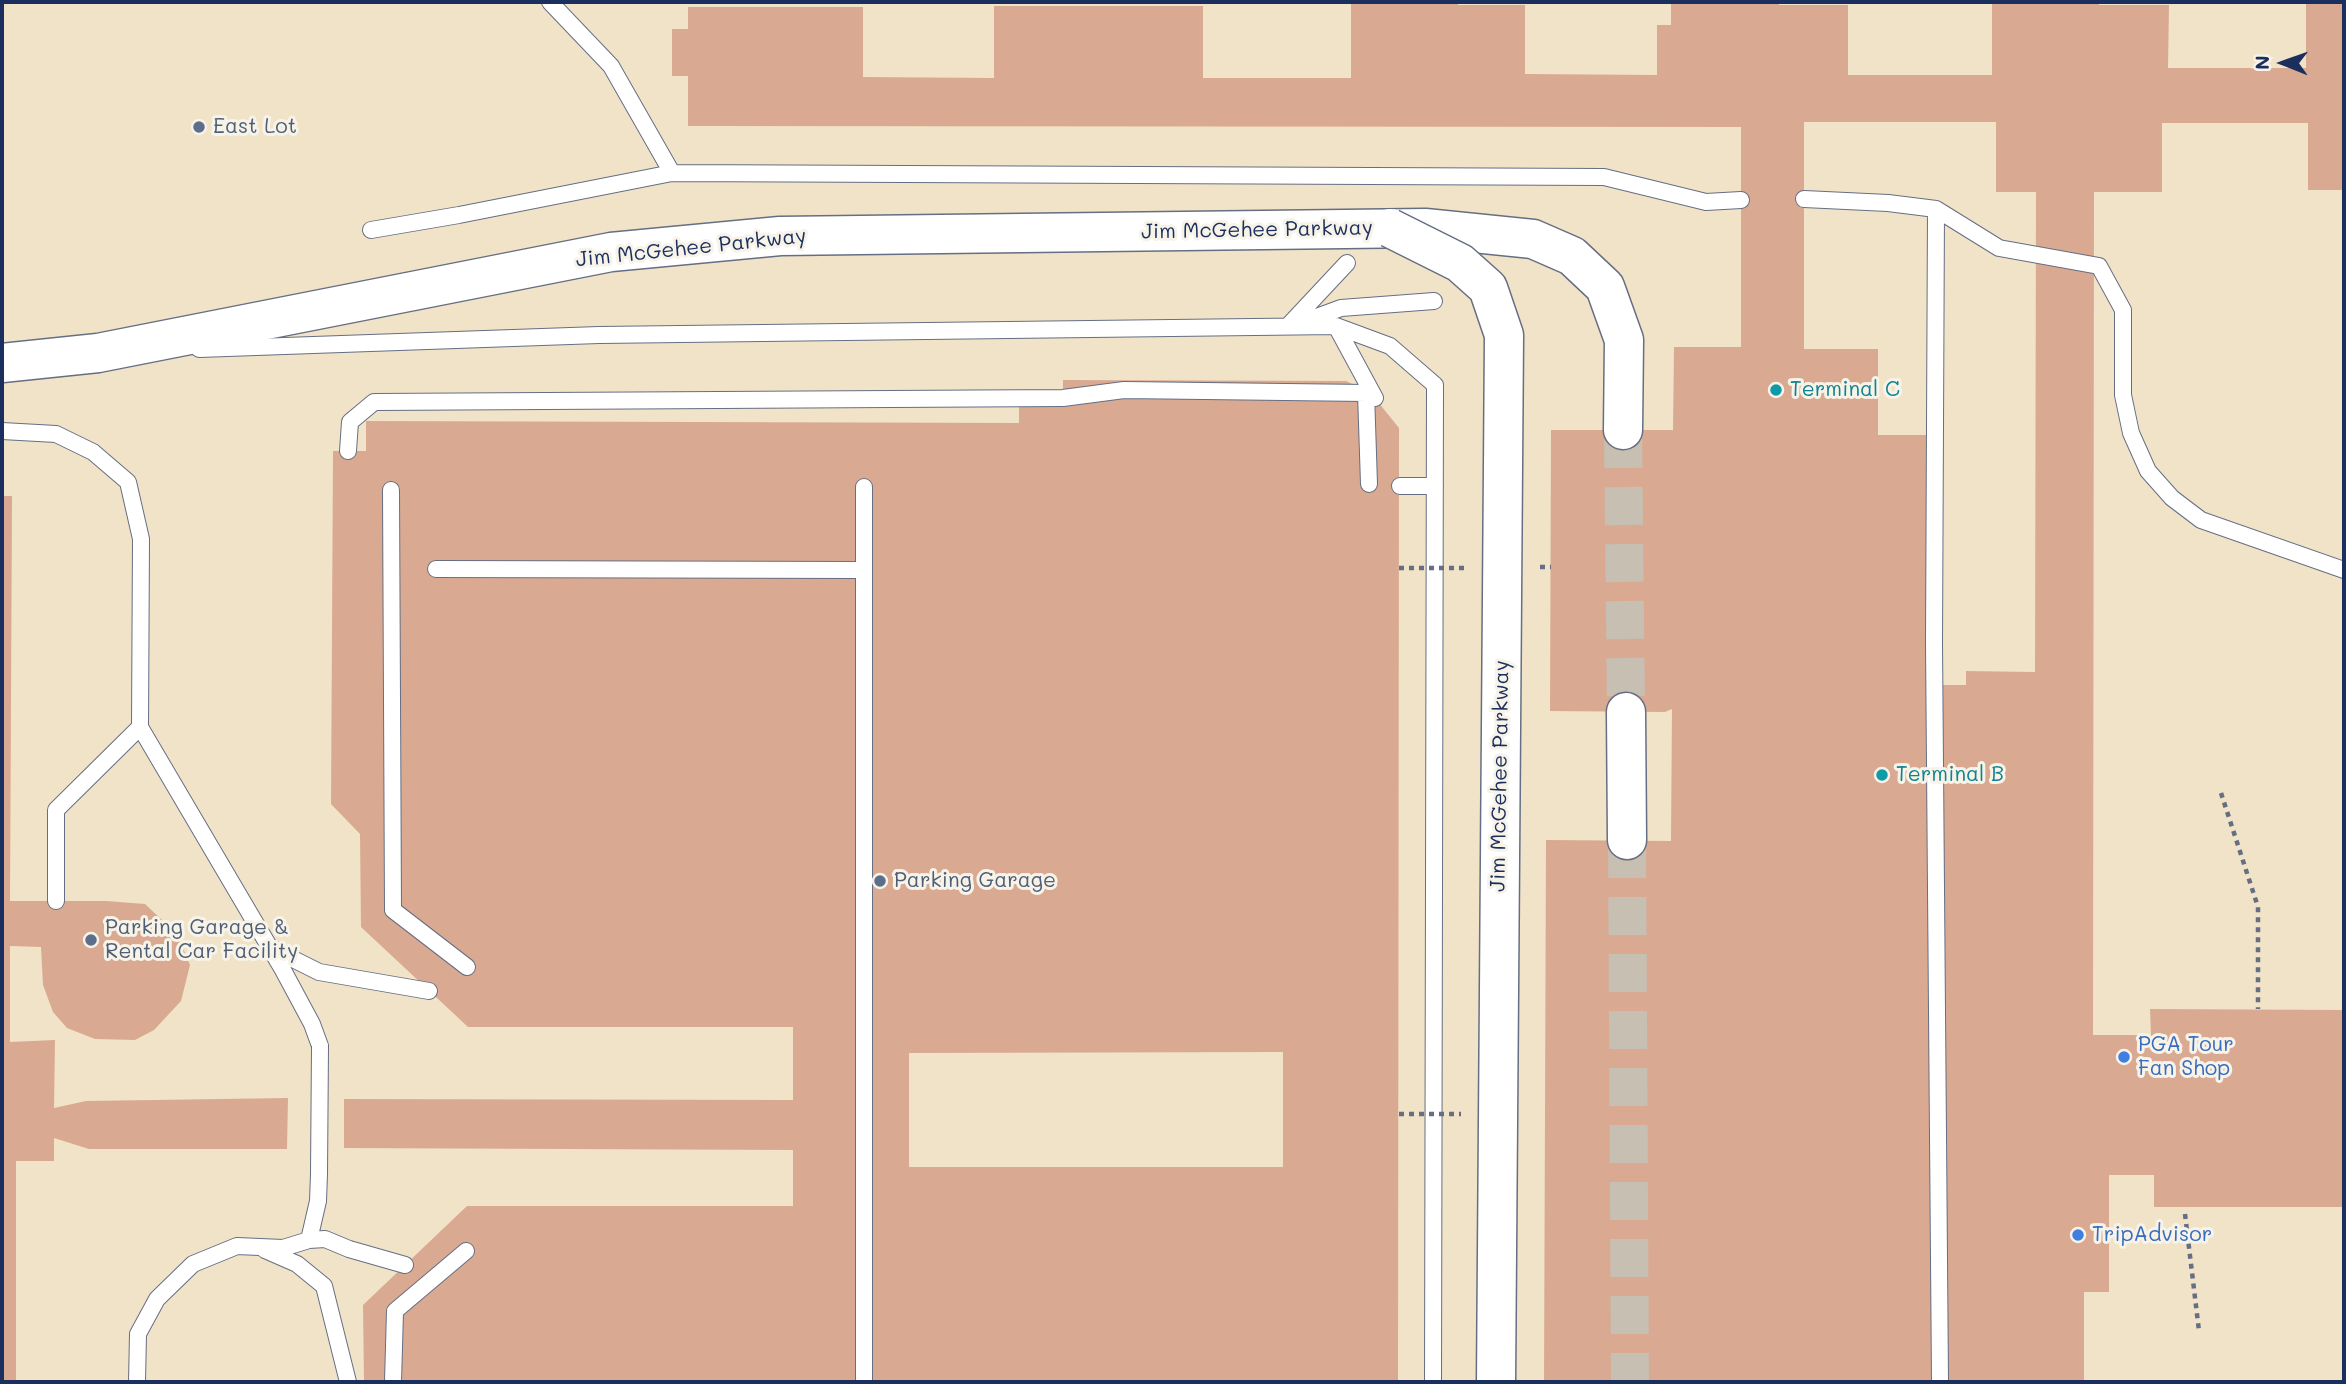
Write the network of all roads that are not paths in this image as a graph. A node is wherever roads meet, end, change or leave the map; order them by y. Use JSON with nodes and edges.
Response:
{"nodes":[{"id":1,"x":550,"y":2,"type":"edge"},
{"id":2,"x":672,"y":173,"type":"junction"},
{"id":3,"x":1804,"y":199,"type":"dead end"},
{"id":4,"x":1741,"y":200,"type":"dead end"},
{"id":5,"x":1936,"y":209,"type":"junction"},
{"id":6,"x":1390,"y":228,"type":"junction"},
{"id":7,"x":371,"y":230,"type":"dead end"},
{"id":8,"x":1348,"y":263,"type":"dead end"},
{"id":9,"x":1434,"y":301,"type":"dead end"},
{"id":10,"x":1336,"y":326,"type":"junction"},
{"id":11,"x":1287,"y":327,"type":"junction"},
{"id":12,"x":97,"y":353,"type":"junction"},
{"id":13,"x":2,"y":363,"type":"edge"},
{"id":14,"x":1375,"y":398,"type":"dead end"},
{"id":15,"x":1623,"y":430,"type":"tunnel mouth"},
{"id":16,"x":2,"y":431,"type":"edge"},
{"id":17,"x":348,"y":452,"type":"dead end"},
{"id":18,"x":1369,"y":484,"type":"dead end"},
{"id":19,"x":1400,"y":485,"type":"dead end"},
{"id":20,"x":1436,"y":486,"type":"junction"},
{"id":21,"x":864,"y":487,"type":"dead end"},
{"id":22,"x":391,"y":490,"type":"dead end"},
{"id":23,"x":436,"y":569,"type":"dead end"},
{"id":24,"x":862,"y":570,"type":"junction"},
{"id":25,"x":2344,"y":570,"type":"edge"},
{"id":26,"x":1626,"y":712,"type":"tunnel mouth"},
{"id":27,"x":140,"y":727,"type":"junction"},
{"id":28,"x":1627,"y":841,"type":"tunnel mouth"},
{"id":29,"x":56,"y":901,"type":"dead end"},
{"id":30,"x":270,"y":948,"type":"junction"},
{"id":31,"x":467,"y":967,"type":"dead end"},
{"id":32,"x":429,"y":990,"type":"dead end"},
{"id":33,"x":309,"y":1240,"type":"junction"},
{"id":34,"x":256,"y":1247,"type":"junction"},
{"id":35,"x":466,"y":1251,"type":"dead end"},
{"id":36,"x":405,"y":1265,"type":"dead end"},
{"id":37,"x":137,"y":1382,"type":"edge"},
{"id":38,"x":348,"y":1382,"type":"edge"},
{"id":39,"x":393,"y":1382,"type":"edge"},
{"id":40,"x":864,"y":1382,"type":"edge"},
{"id":41,"x":1433,"y":1382,"type":"edge"},
{"id":42,"x":1496,"y":1382,"type":"edge"},
{"id":43,"x":1940,"y":1382,"type":"edge"}],
"edges":[{"from":1,"to":2,"type":"lane"},
{"from":2,"to":4,"type":"lane"},
{"from":2,"to":7,"type":"lane"},
{"from":3,"to":5,"type":"lane"},
{"from":5,"to":25,"type":"lane"},
{"from":5,"to":43,"type":"lane"},
{"from":6,"to":12,"type":"main road","name":"Jim McGehee Parkway"},
{"from":6,"to":15,"type":"main road","name":"Jim McGehee Parkway"},
{"from":6,"to":42,"type":"main road","name":"Jim McGehee Parkway","bridge":true},
{"from":8,"to":11,"type":"lane"},
{"from":9,"to":11,"type":"lane"},
{"from":10,"to":11,"type":"lane"},
{"from":10,"to":14,"type":"lane"},
{"from":10,"to":20,"type":"lane"},
{"from":11,"to":12,"type":"lane"},
{"from":12,"to":13,"type":"main road","name":"Jim McGehee Parkway"},
{"from":16,"to":27,"type":"lane"},
{"from":17,"to":18,"type":"lane"},
{"from":19,"to":20,"type":"lane"},
{"from":20,"to":41,"type":"lane"},
{"from":21,"to":24,"type":"lane"},
{"from":22,"to":31,"type":"lane"},
{"from":23,"to":24,"type":"lane"},
{"from":24,"to":40,"type":"lane"},
{"from":26,"to":28,"type":"main road"},
{"from":27,"to":29,"type":"lane"},
{"from":27,"to":30,"type":"lane"},
{"from":30,"to":32,"type":"lane"},
{"from":30,"to":33,"type":"lane","bridge":true},
{"from":33,"to":34,"type":"lane"},
{"from":33,"to":36,"type":"lane"},
{"from":34,"to":37,"type":"lane"},
{"from":34,"to":38,"type":"lane"},
{"from":35,"to":39,"type":"lane"}]}
